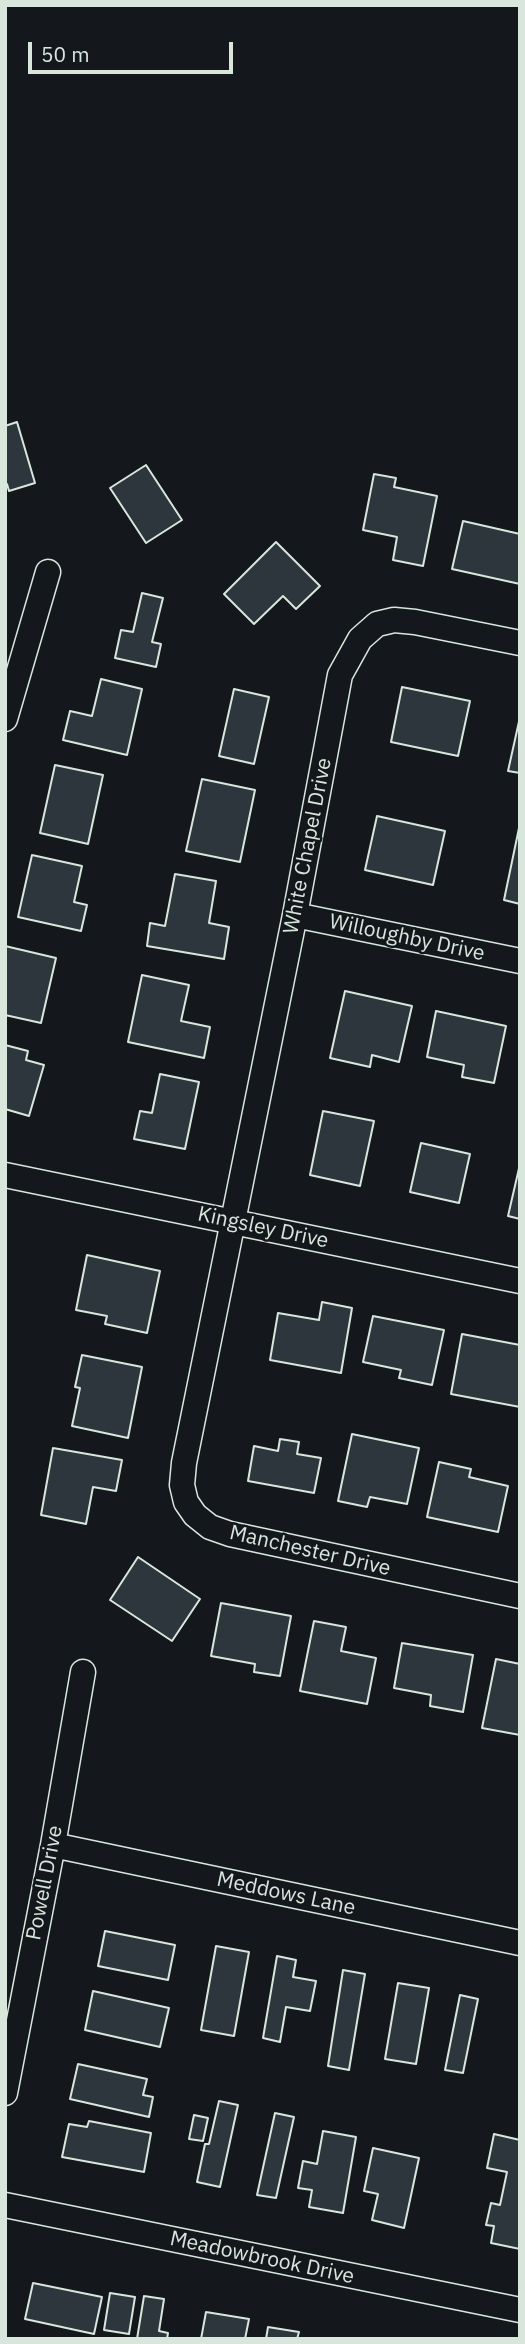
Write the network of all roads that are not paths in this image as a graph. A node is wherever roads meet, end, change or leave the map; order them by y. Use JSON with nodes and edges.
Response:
{"nodes":[{"id":1,"x":48,"y":572,"type":"dead end"},
{"id":2,"x":520,"y":643,"type":"edge"},
{"id":3,"x":5,"y":719,"type":"edge"},
{"id":4,"x":295,"y":915,"type":"junction"},
{"id":5,"x":520,"y":961,"type":"edge"},
{"id":6,"x":5,"y":1175,"type":"edge"},
{"id":7,"x":234,"y":1222,"type":"junction"},
{"id":8,"x":520,"y":1281,"type":"edge"},
{"id":9,"x":520,"y":1596,"type":"edge"},
{"id":10,"x":83,"y":1672,"type":"dead end"},
{"id":11,"x":53,"y":1845,"type":"junction"},
{"id":12,"x":520,"y":1943,"type":"edge"},
{"id":13,"x":13,"y":2014,"type":"edge"},
{"id":14,"x":5,"y":2093,"type":"edge"},
{"id":15,"x":5,"y":2205,"type":"edge"},
{"id":16,"x":520,"y":2310,"type":"edge"}],
"edges":[{"from":1,"to":3,"type":"street"},
{"from":2,"to":4,"type":"street","name":"White Chapel Drive"},
{"from":4,"to":5,"type":"street","name":"Willoughby Drive"},
{"from":4,"to":7,"type":"street","name":"White Chapel Drive"},
{"from":6,"to":7,"type":"street","name":"Kingsley Drive"},
{"from":7,"to":8,"type":"street","name":"Kingsley Drive"},
{"from":7,"to":9,"type":"street","name":"Manchester Drive"},
{"from":10,"to":11,"type":"street","name":"Powell Drive"},
{"from":11,"to":12,"type":"street","name":"Meddows Lane"},
{"from":11,"to":13,"type":"street","name":"Powell Drive"},
{"from":13,"to":14,"type":"street","name":"Powell Drive"},
{"from":15,"to":16,"type":"street","name":"Meadowbrook Drive"}]}
